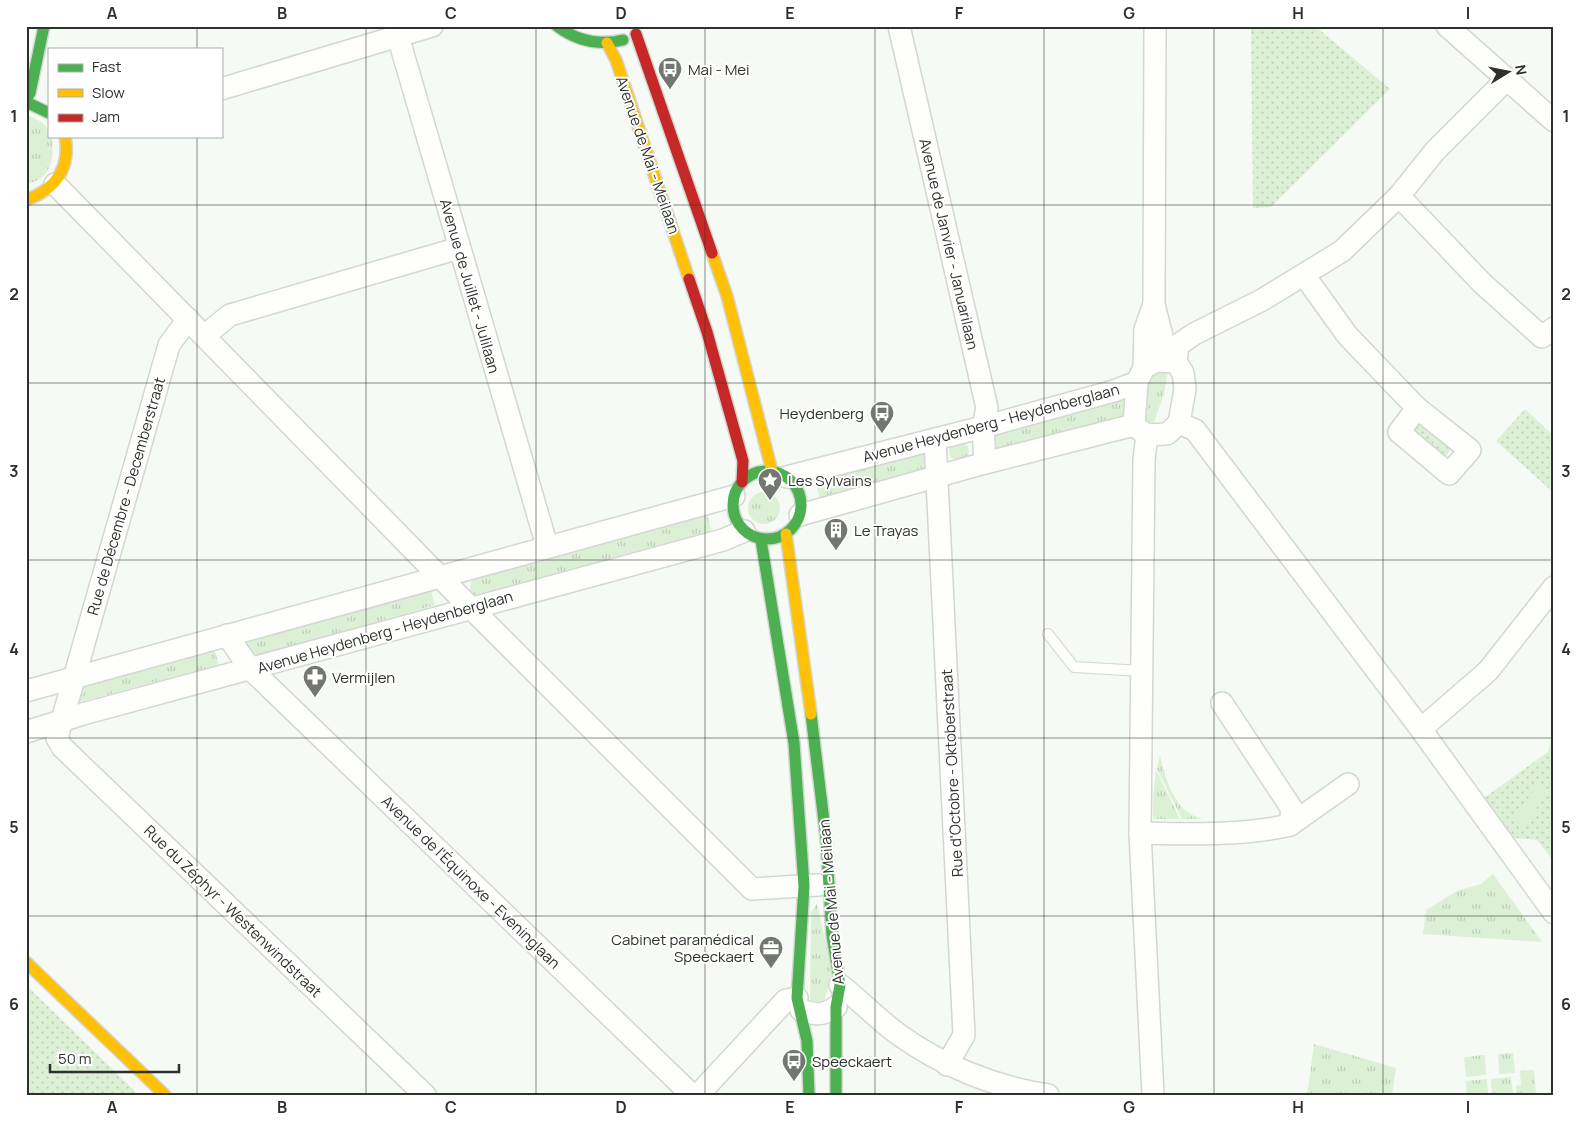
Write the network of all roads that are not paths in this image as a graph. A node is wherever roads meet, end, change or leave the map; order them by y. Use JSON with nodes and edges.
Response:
{"nodes":[{"id":1,"x":44,"y":26,"type":"edge"},
{"id":2,"x":432,"y":26,"type":"edge"},
{"id":3,"x":557,"y":26,"type":"edge"},
{"id":4,"x":899,"y":26,"type":"edge"},
{"id":5,"x":1155,"y":26,"type":"edge"},
{"id":6,"x":1447,"y":26,"type":"edge"},
{"id":7,"x":646,"y":27,"type":"edge"},
{"id":8,"x":396,"y":31,"type":"edge"},
{"id":9,"x":636,"y":34,"type":"junction"},
{"id":10,"x":607,"y":43,"type":"junction"},
{"id":11,"x":32,"y":59,"type":"edge"},
{"id":12,"x":1507,"y":79,"type":"junction"},
{"id":13,"x":222,"y":88,"type":"edge"},
{"id":14,"x":26,"y":101,"type":"edge"},
{"id":15,"x":48,"y":112,"type":"edge"},
{"id":16,"x":1554,"y":121,"type":"edge"},
{"id":17,"x":65,"y":138,"type":"edge"},
{"id":18,"x":55,"y":184,"type":"junction"},
{"id":19,"x":1399,"y":196,"type":"junction"},
{"id":20,"x":26,"y":200,"type":"edge"},
{"id":21,"x":459,"y":248,"type":"junction"},
{"id":22,"x":713,"y":257,"type":"junction"},
{"id":23,"x":687,"y":267,"type":"junction"},
{"id":24,"x":1304,"y":275,"type":"junction"},
{"id":25,"x":1154,"y":304,"type":"junction"},
{"id":26,"x":188,"y":319,"type":"junction"},
{"id":27,"x":1554,"y":328,"type":"edge"},
{"id":28,"x":204,"y":336,"type":"junction"},
{"id":29,"x":1172,"y":361,"type":"junction"},
{"id":30,"x":1140,"y":375,"type":"junction"},
{"id":31,"x":1417,"y":408,"type":"dead end"},
{"id":32,"x":1179,"y":423,"type":"junction"},
{"id":33,"x":983,"y":427,"type":"junction"},
{"id":34,"x":1140,"y":430,"type":"junction"},
{"id":35,"x":935,"y":439,"type":"junction"},
{"id":36,"x":985,"y":463,"type":"junction"},
{"id":37,"x":779,"y":474,"type":"junction"},
{"id":38,"x":938,"y":478,"type":"junction"},
{"id":39,"x":738,"y":489,"type":"junction"},
{"id":40,"x":800,"y":515,"type":"junction"},
{"id":41,"x":786,"y":534,"type":"junction"},
{"id":42,"x":753,"y":535,"type":"junction"},
{"id":43,"x":547,"y":546,"type":"junction"},
{"id":44,"x":439,"y":576,"type":"junction"},
{"id":45,"x":1554,"y":587,"type":"edge"},
{"id":46,"x":472,"y":608,"type":"junction"},
{"id":47,"x":1048,"y":634,"type":"dead end"},
{"id":48,"x":227,"y":635,"type":"junction"},
{"id":49,"x":251,"y":670,"type":"junction"},
{"id":50,"x":1142,"y":671,"type":"junction"},
{"id":51,"x":74,"y":677,"type":"junction"},
{"id":52,"x":26,"y":691,"type":"edge"},
{"id":53,"x":1222,"y":703,"type":"dead end"},
{"id":54,"x":61,"y":721,"type":"junction"},
{"id":55,"x":1421,"y":729,"type":"junction"},
{"id":56,"x":26,"y":732,"type":"edge"},
{"id":57,"x":815,"y":740,"type":"junction"},
{"id":58,"x":794,"y":743,"type":"junction"},
{"id":59,"x":1348,"y":784,"type":"dead end"},
{"id":60,"x":1290,"y":825,"type":"junction"},
{"id":61,"x":1140,"y":833,"type":"junction"},
{"id":62,"x":828,"y":885,"type":"junction"},
{"id":63,"x":804,"y":886,"type":"junction"},
{"id":64,"x":1554,"y":913,"type":"edge"},
{"id":65,"x":26,"y":962,"type":"edge"},
{"id":66,"x":840,"y":985,"type":"junction"},
{"id":67,"x":799,"y":1004,"type":"junction"},
{"id":68,"x":836,"y":1007,"type":"junction"},
{"id":69,"x":947,"y":1065,"type":"junction"},
{"id":70,"x":165,"y":1095,"type":"edge"},
{"id":71,"x":425,"y":1095,"type":"edge"},
{"id":72,"x":692,"y":1095,"type":"edge"},
{"id":73,"x":698,"y":1095,"type":"edge"},
{"id":74,"x":809,"y":1095,"type":"edge"},
{"id":75,"x":836,"y":1095,"type":"edge"},
{"id":76,"x":1048,"y":1095,"type":"edge"},
{"id":77,"x":1153,"y":1095,"type":"edge"}],
"edges":[{"from":1,"to":11,"type":"street"},
{"from":2,"to":8,"type":"street"},
{"from":3,"to":10,"type":"street"},
{"from":4,"to":33,"type":"street","name":"Avenue de Janvier - Januarilaan"},
{"from":5,"to":25,"type":"street"},
{"from":6,"to":12,"type":"street"},
{"from":7,"to":9,"type":"street"},
{"from":8,"to":13,"type":"street"},
{"from":8,"to":21,"type":"street","name":"Avenue de Juillet - Julilaan"},
{"from":9,"to":10,"type":"street"},
{"from":9,"to":22,"type":"street","name":"Avenue de Mai - Meilaan"},
{"from":10,"to":23,"type":"street","name":"Avenue de Mai - Meilaan"},
{"from":11,"to":14,"type":"street"},
{"from":12,"to":16,"type":"street"},
{"from":12,"to":19,"type":"street"},
{"from":14,"to":15,"type":"street"},
{"from":17,"to":18,"type":"street"},
{"from":18,"to":20,"type":"street"},
{"from":18,"to":26,"type":"street"},
{"from":19,"to":24,"type":"street"},
{"from":19,"to":27,"type":"street"},
{"from":21,"to":28,"type":"street"},
{"from":21,"to":43,"type":"street","name":"Avenue de Juillet - Julilaan"},
{"from":22,"to":23,"type":"street"},
{"from":22,"to":37,"type":"street","name":"Avenue de Mai - Meilaan"},
{"from":23,"to":39,"type":"street","name":"Avenue de Mai - Meilaan"},
{"from":24,"to":29,"type":"street"},
{"from":24,"to":31,"type":"street"},
{"from":25,"to":29,"type":"street"},
{"from":25,"to":30,"type":"street"},
{"from":26,"to":28,"type":"street"},
{"from":26,"to":51,"type":"street","name":"Rue de Décembre - Decemberstraat"},
{"from":28,"to":44,"type":"street"},
{"from":29,"to":30,"type":"street","name":"Avenue Heydenberg - Heydenberglaan"},
{"from":29,"to":32,"type":"street"},
{"from":30,"to":33,"type":"street","name":"Avenue Heydenberg - Heydenberglaan"},
{"from":30,"to":34,"type":"street"},
{"from":32,"to":34,"type":"street"},
{"from":32,"to":55,"type":"street"},
{"from":33,"to":35,"type":"street","name":"Avenue Heydenberg - Heydenberglaan"},
{"from":33,"to":36,"type":"street","name":"Avenue de Janvier - Januarilaan"},
{"from":34,"to":36,"type":"street"},
{"from":34,"to":50,"type":"street"},
{"from":35,"to":37,"type":"street","name":"Avenue Heydenberg - Heydenberglaan"},
{"from":35,"to":38,"type":"street","name":"Rue d'Octobre - Oktoberstraat"},
{"from":36,"to":38,"type":"street"},
{"from":37,"to":39,"type":"street"},
{"from":37,"to":40,"type":"street","name":"Avenue de Mai - Meilaan"},
{"from":38,"to":40,"type":"street"},
{"from":38,"to":69,"type":"street","name":"Rue d'Octobre - Oktoberstraat"},
{"from":39,"to":42,"type":"street","name":"Avenue de Mai - Meilaan"},
{"from":39,"to":43,"type":"street"},
{"from":40,"to":41,"type":"street"},
{"from":41,"to":42,"type":"street"},
{"from":41,"to":57,"type":"street","name":"Avenue de Mai - Meilaan"},
{"from":42,"to":46,"type":"street","name":"Avenue Heydenberg - Heydenberglaan"},
{"from":42,"to":58,"type":"street","name":"Avenue de Mai - Meilaan"},
{"from":43,"to":44,"type":"street"},
{"from":44,"to":46,"type":"street"},
{"from":44,"to":48,"type":"street"},
{"from":45,"to":55,"type":"street"},
{"from":46,"to":49,"type":"street","name":"Avenue Heydenberg - Heydenberglaan"},
{"from":46,"to":63,"type":"street"},
{"from":47,"to":50,"type":"lane"},
{"from":48,"to":49,"type":"street","name":"Avenue de l'Équinoxe - Eveninglaan"},
{"from":48,"to":51,"type":"street"},
{"from":49,"to":54,"type":"street","name":"Avenue Heydenberg - Heydenberglaan"},
{"from":49,"to":72,"type":"street","name":"Avenue de l'Équinoxe - Eveninglaan"},
{"from":50,"to":61,"type":"street"},
{"from":51,"to":52,"type":"street"},
{"from":51,"to":54,"type":"street","name":"Rue de Décembre - Decemberstraat"},
{"from":53,"to":60,"type":"street"},
{"from":54,"to":56,"type":"street","name":"Avenue Heydenberg - Heydenberglaan"},
{"from":54,"to":71,"type":"street","name":"Rue du Zéphyr - Westenwindstraat"},
{"from":55,"to":64,"type":"street"},
{"from":57,"to":58,"type":"street"},
{"from":57,"to":62,"type":"street","name":"Avenue de Mai - Meilaan"},
{"from":58,"to":63,"type":"street","name":"Avenue de Mai - Meilaan"},
{"from":59,"to":60,"type":"street"},
{"from":60,"to":61,"type":"street"},
{"from":61,"to":77,"type":"street"},
{"from":62,"to":63,"type":"street"},
{"from":62,"to":66,"type":"street","name":"Avenue de Mai - Meilaan"},
{"from":63,"to":67,"type":"street","name":"Avenue de Mai - Meilaan"},
{"from":65,"to":70,"type":"street"},
{"from":66,"to":68,"type":"street","name":"Avenue de Mai - Meilaan"},
{"from":66,"to":69,"type":"street"},
{"from":67,"to":68,"type":"street"},
{"from":67,"to":73,"type":"street"},
{"from":67,"to":74,"type":"street","name":"Avenue de Mai - Meilaan"},
{"from":68,"to":75,"type":"street","name":"Avenue de Mai - Meilaan"},
{"from":69,"to":76,"type":"street"}]}
